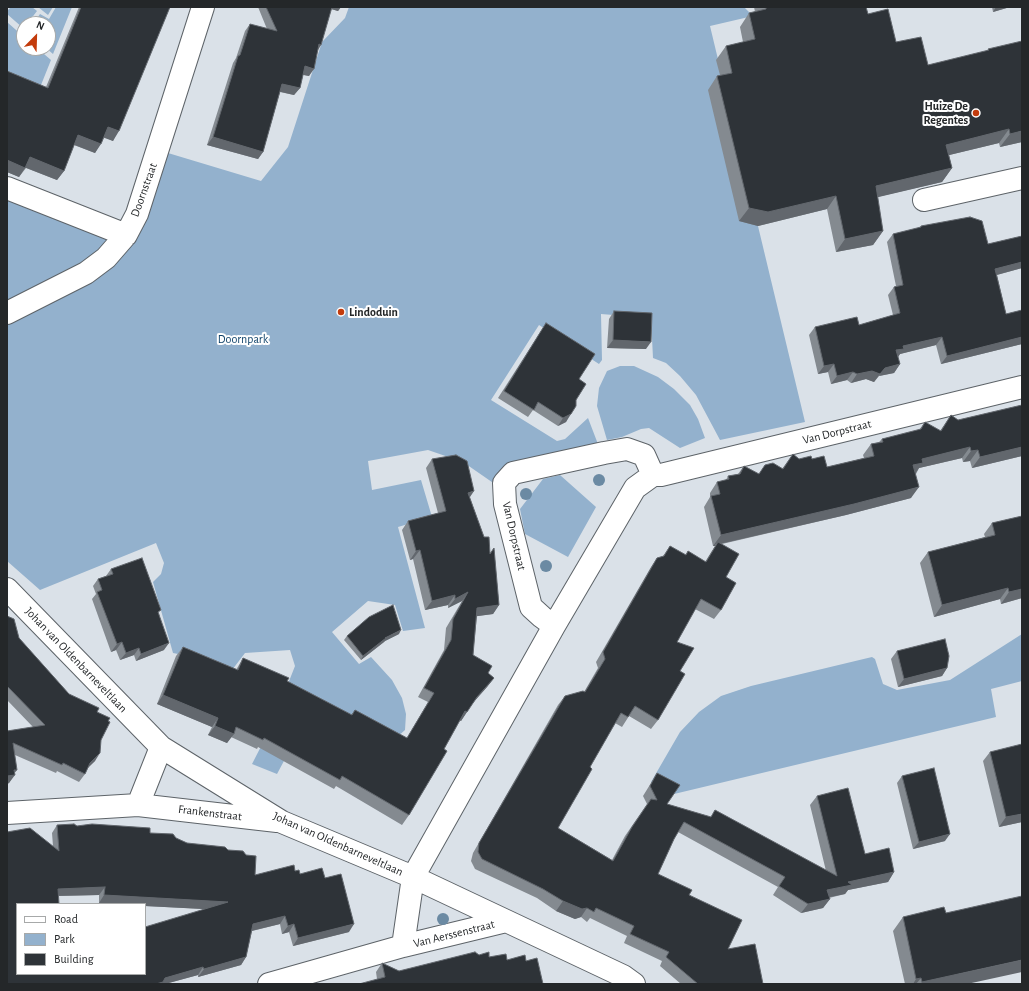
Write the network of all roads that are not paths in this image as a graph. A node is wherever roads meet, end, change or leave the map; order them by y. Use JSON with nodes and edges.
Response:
{"nodes":[{"id":1,"x":203,"y":7,"type":"edge"},
{"id":2,"x":1022,"y":178,"type":"edge"},
{"id":3,"x":7,"y":188,"type":"edge"},
{"id":4,"x":924,"y":200,"type":"dead end"},
{"id":5,"x":126,"y":235,"type":"junction"},
{"id":6,"x":7,"y":313,"type":"edge"},
{"id":7,"x":1022,"y":387,"type":"edge"},
{"id":8,"x":653,"y":475,"type":"junction"},
{"id":9,"x":7,"y":589,"type":"edge"},
{"id":10,"x":554,"y":626,"type":"junction"},
{"id":11,"x":161,"y":747,"type":"junction"},
{"id":12,"x":138,"y":805,"type":"junction"},
{"id":13,"x":7,"y":813,"type":"edge"},
{"id":14,"x":282,"y":822,"type":"junction"},
{"id":15,"x":413,"y":877,"type":"junction"},
{"id":16,"x":506,"y":921,"type":"junction"},
{"id":17,"x":403,"y":946,"type":"junction"},
{"id":18,"x":269,"y":984,"type":"edge"},
{"id":19,"x":634,"y":984,"type":"edge"}],
"edges":[{"from":1,"to":5,"type":"street","name":"Doornstraat"},
{"from":2,"to":4,"type":"street"},
{"from":3,"to":5,"type":"street"},
{"from":5,"to":6,"type":"street","name":"Doornstraat"},
{"from":7,"to":8,"type":"street","name":"Van Dorpstraat"},
{"from":8,"to":10,"type":"street","name":"Van Dorpstraat"},
{"from":8,"to":10,"type":"street","name":"Van Dorpstraat"},
{"from":9,"to":11,"type":"street","name":"Johan van Oldenbarneveltlaan"},
{"from":10,"to":15,"type":"street","name":"Van Dorpstraat"},
{"from":11,"to":12,"type":"street"},
{"from":11,"to":14,"type":"street","name":"Johan van Oldenbarneveltlaan"},
{"from":12,"to":13,"type":"street","name":"Frankenstraat"},
{"from":12,"to":14,"type":"street","name":"Frankenstraat"},
{"from":14,"to":15,"type":"street","name":"Johan van Oldenbarneveltlaan"},
{"from":15,"to":16,"type":"street","name":"Johan van Oldenbarneveltlaan"},
{"from":15,"to":17,"type":"street","name":"Van Aerssenstraat"},
{"from":16,"to":17,"type":"street","name":"Van Aerssenstraat"},
{"from":16,"to":19,"type":"street","name":"Johan van Oldenbarneveltlaan"},
{"from":17,"to":18,"type":"street","name":"Van Aerssenstraat"}]}
